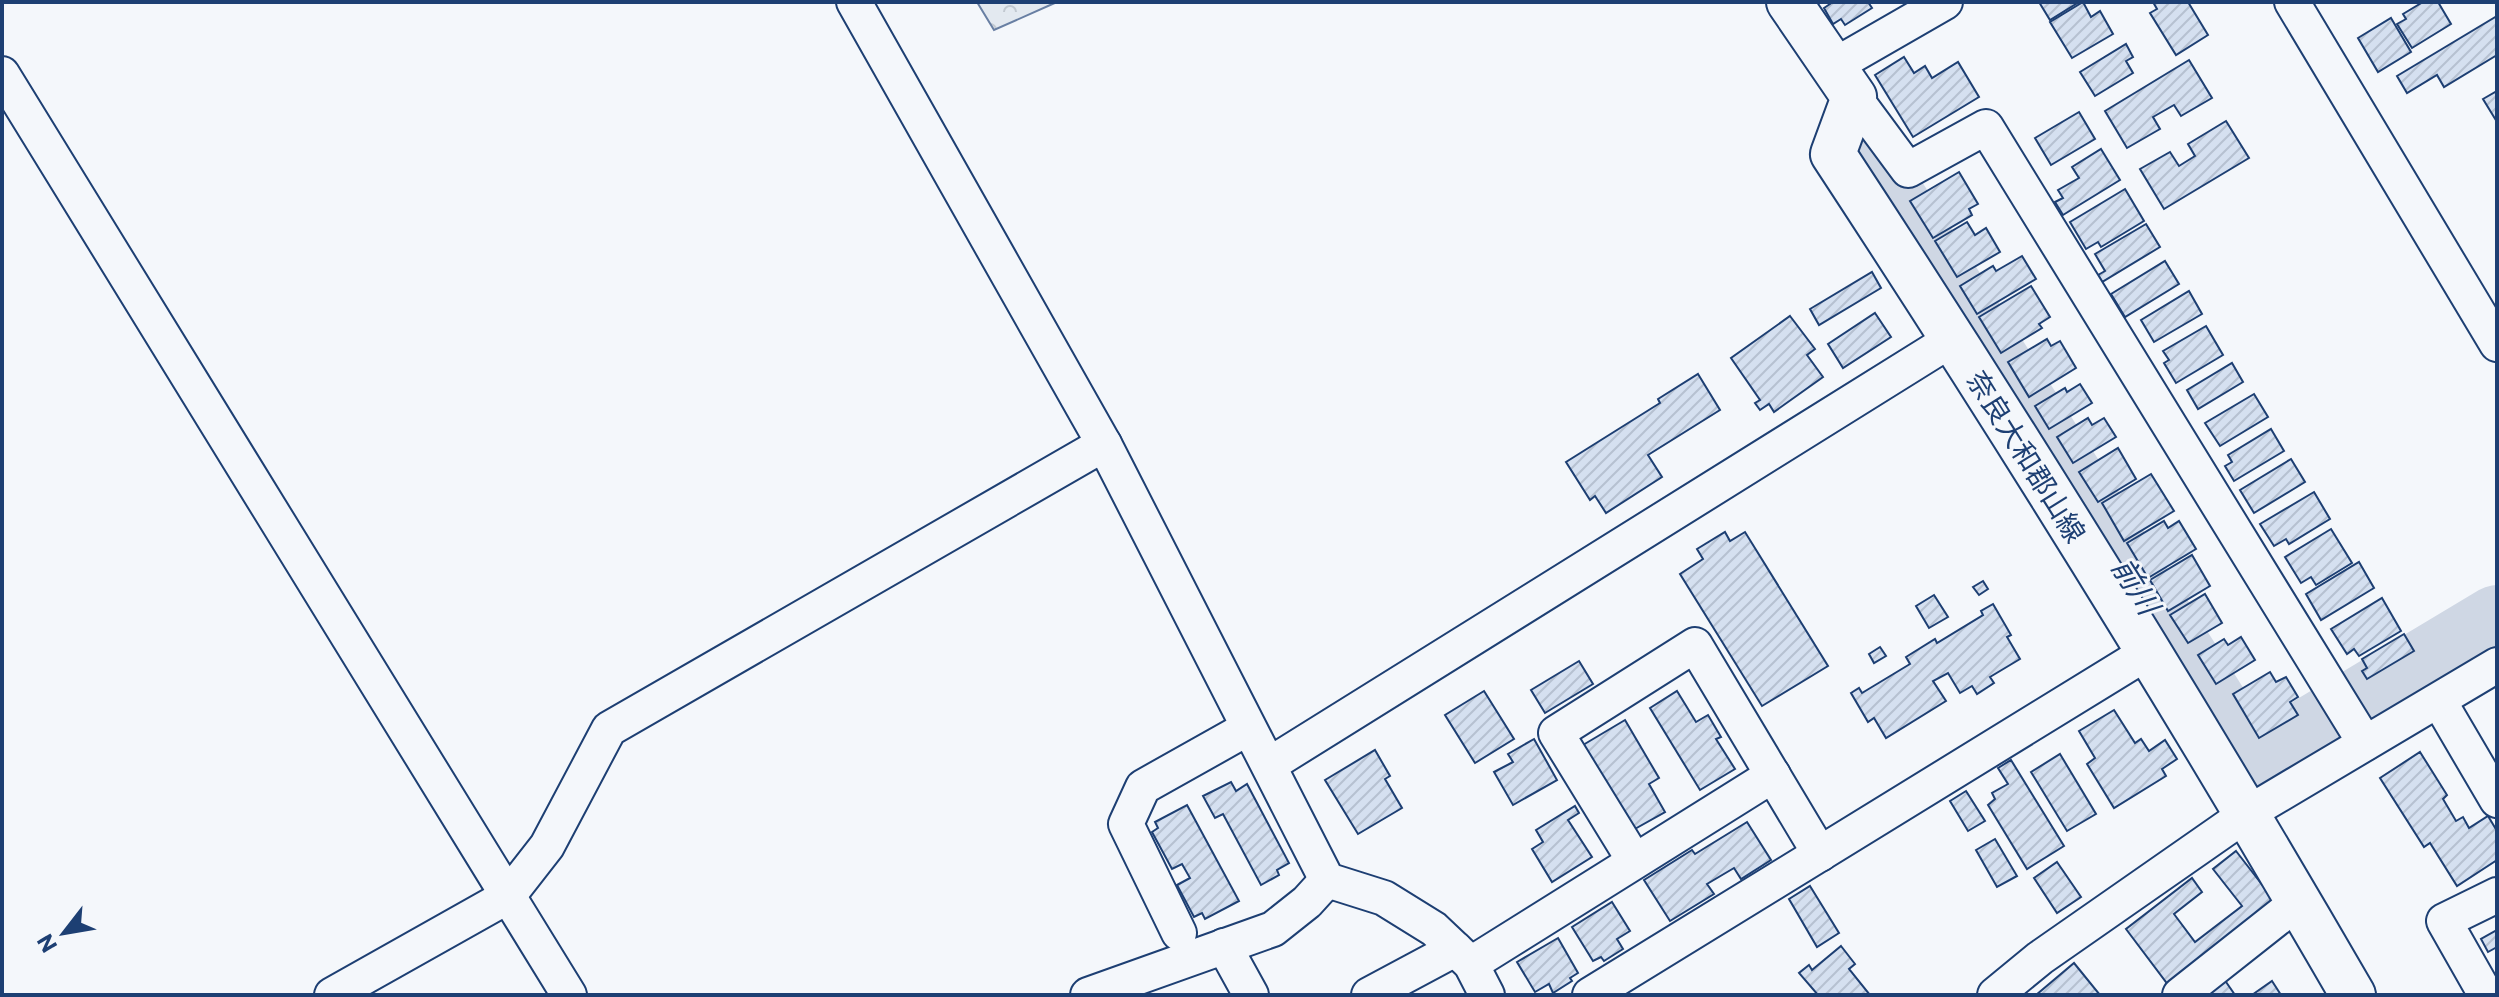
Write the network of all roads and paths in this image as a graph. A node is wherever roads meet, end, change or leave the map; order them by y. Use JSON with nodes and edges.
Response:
{"nodes":[{"id":1,"x":854,"y":2,"type":"edge"},
{"id":2,"x":1789,"y":2,"type":"edge"},
{"id":3,"x":1945,"y":2,"type":"edge"},
{"id":4,"x":2292,"y":2,"type":"edge"},
{"id":5,"x":2,"y":74,"type":"edge"},
{"id":6,"x":1843,"y":82,"type":"junction"},
{"id":7,"x":1954,"y":338,"type":"junction"},
{"id":8,"x":2497,"y":344,"type":"edge"},
{"id":9,"x":1104,"y":444,"type":"junction"},
{"id":10,"x":2148,"y":652,"type":"junction"},
{"id":11,"x":2497,"y":665,"type":"edge"},
{"id":12,"x":2439,"y":701,"type":"junction"},
{"id":13,"x":1248,"y":728,"type":"junction"},
{"id":14,"x":2365,"y":743,"type":"junction"},
{"id":15,"x":1269,"y":765,"type":"junction"},
{"id":16,"x":1773,"y":775,"type":"junction"},
{"id":17,"x":2497,"y":800,"type":"edge"},
{"id":18,"x":2248,"y":813,"type":"junction"},
{"id":19,"x":1820,"y":854,"type":"junction"},
{"id":20,"x":1634,"y":860,"type":"junction"},
{"id":21,"x":1327,"y":880,"type":"junction"},
{"id":22,"x":2497,"y":895,"type":"edge"},
{"id":23,"x":508,"y":896,"type":"junction"},
{"id":24,"x":2299,"y":901,"type":"junction"},
{"id":25,"x":1179,"y":933,"type":"dead end"},
{"id":26,"x":1224,"y":946,"type":"junction"},
{"id":27,"x":1463,"y":956,"type":"junction"},
{"id":28,"x":332,"y":995,"type":"edge"},
{"id":29,"x":569,"y":995,"type":"edge"},
{"id":30,"x":1088,"y":995,"type":"edge"},
{"id":31,"x":1251,"y":995,"type":"edge"},
{"id":32,"x":1369,"y":995,"type":"edge"},
{"id":33,"x":1487,"y":995,"type":"edge"},
{"id":34,"x":1590,"y":995,"type":"edge"},
{"id":35,"x":1995,"y":995,"type":"edge"},
{"id":36,"x":2180,"y":995,"type":"edge"},
{"id":37,"x":2353,"y":995,"type":"edge"},
{"id":38,"x":2486,"y":995,"type":"edge"}],
"edges":[{"from":1,"to":9,"type":"street"},
{"from":2,"to":6,"type":"main road"},
{"from":3,"to":6,"type":"street"},
{"from":4,"to":8,"type":"street"},
{"from":5,"to":23,"type":"street"},
{"from":6,"to":7,"type":"main road","name":"奈良大和郡山線"},
{"from":6,"to":14,"type":"street"},
{"from":7,"to":10,"type":"main road","name":"奈良大和郡山線"},
{"from":7,"to":15,"type":"street"},
{"from":9,"to":13,"type":"street"},
{"from":9,"to":23,"type":"street"},
{"from":10,"to":18,"type":"main road","name":"奈良大和郡山線"},
{"from":10,"to":19,"type":"street"},
{"from":11,"to":12,"type":"street"},
{"from":12,"to":14,"type":"street"},
{"from":12,"to":17,"type":"street"},
{"from":13,"to":15,"type":"street"},
{"from":13,"to":25,"type":"street"},
{"from":14,"to":18,"type":"street"},
{"from":15,"to":21,"type":"street"},
{"from":16,"to":19,"type":"street"},
{"from":16,"to":20,"type":"street"},
{"from":16,"to":20,"type":"street"},
{"from":18,"to":24,"type":"main road","name":"奈良大和郡山線"},
{"from":18,"to":35,"type":"street"},
{"from":19,"to":34,"type":"street"},
{"from":20,"to":27,"type":"street"},
{"from":21,"to":26,"type":"street"},
{"from":21,"to":27,"type":"street"},
{"from":22,"to":38,"type":"street"},
{"from":23,"to":28,"type":"street"},
{"from":23,"to":29,"type":"street"},
{"from":24,"to":36,"type":"street"},
{"from":24,"to":37,"type":"main road","name":"奈良大和郡山線"},
{"from":26,"to":30,"type":"street"},
{"from":26,"to":31,"type":"street"},
{"from":27,"to":32,"type":"street"},
{"from":27,"to":33,"type":"street"}]}
